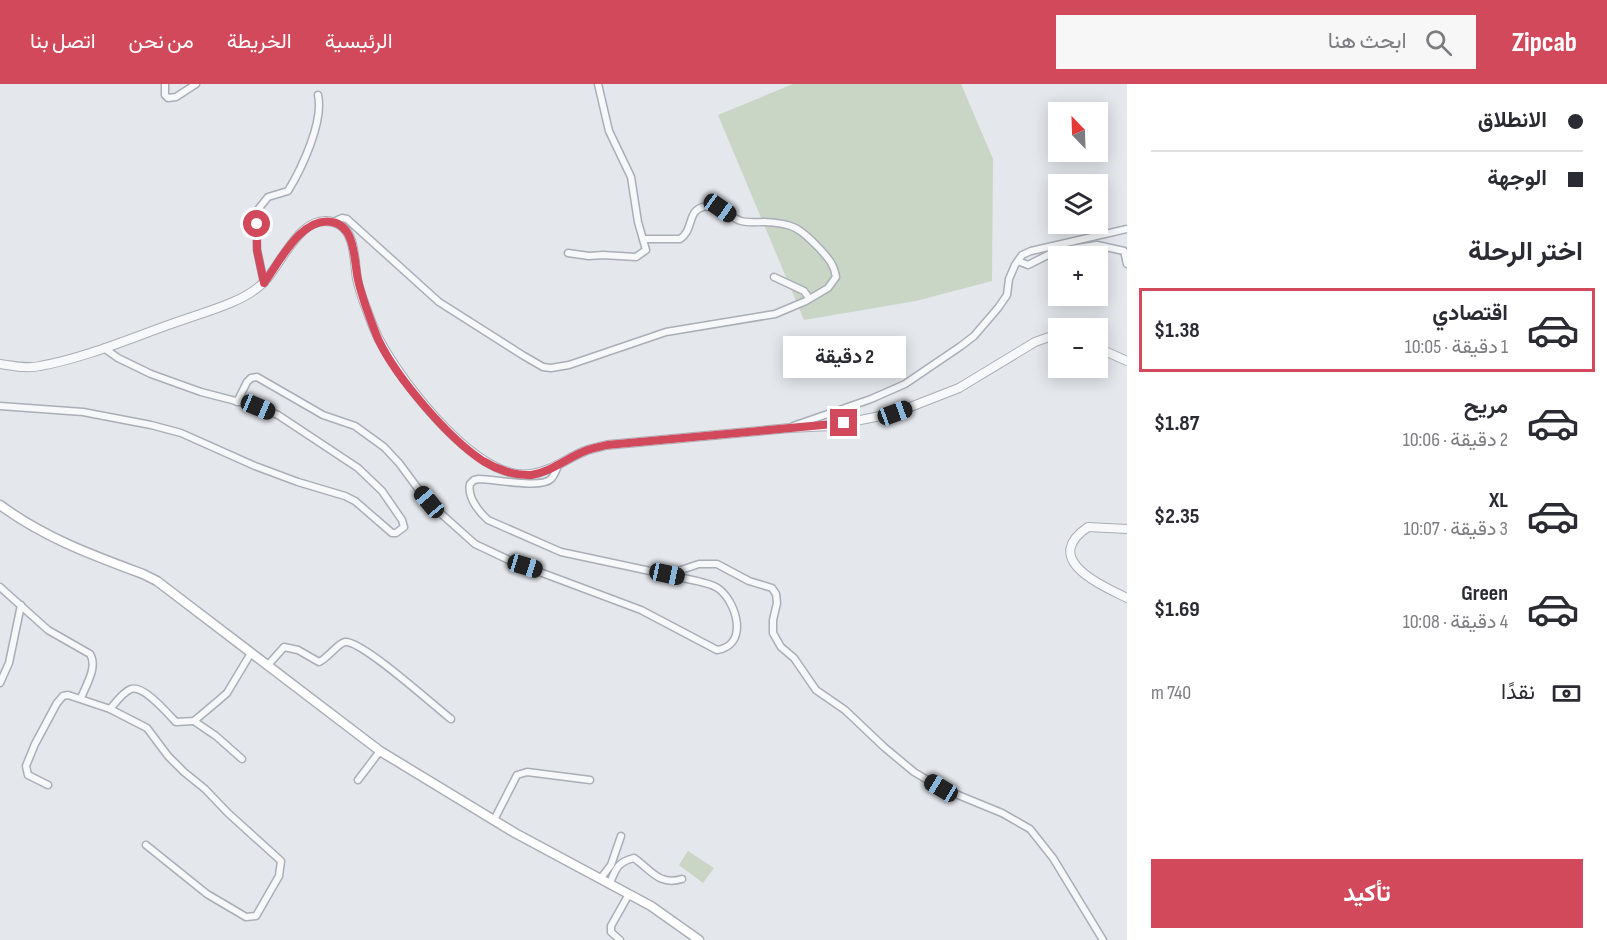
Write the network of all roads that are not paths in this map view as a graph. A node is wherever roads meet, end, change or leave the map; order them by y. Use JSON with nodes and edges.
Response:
{"nodes":[{"id":1,"x":165,"y":84,"type":"edge"},
{"id":2,"x":195,"y":84,"type":"edge"},
{"id":3,"x":598,"y":84,"type":"edge"},
{"id":4,"x":318,"y":95,"type":"dead end"},
{"id":5,"x":333,"y":222,"type":"junction"},
{"id":6,"x":1127,"y":229,"type":"edge"},
{"id":7,"x":644,"y":239,"type":"junction"},
{"id":8,"x":568,"y":253,"type":"dead end"},
{"id":9,"x":1018,"y":261,"type":"junction"},
{"id":10,"x":1127,"y":264,"type":"edge"},
{"id":11,"x":774,"y":277,"type":"dead end"},
{"id":12,"x":264,"y":283,"type":"junction"},
{"id":13,"x":809,"y":298,"type":"junction"},
{"id":14,"x":1048,"y":338,"type":"edge"},
{"id":15,"x":104,"y":348,"type":"junction"},
{"id":16,"x":1108,"y":351,"type":"edge"},
{"id":17,"x":1124,"y":357,"type":"edge"},
{"id":18,"x":0,"y":364,"type":"edge"},
{"id":19,"x":237,"y":402,"type":"junction"},
{"id":20,"x":0,"y":406,"type":"edge"},
{"id":21,"x":790,"y":428,"type":"junction"},
{"id":22,"x":558,"y":466,"type":"junction"},
{"id":23,"x":0,"y":505,"type":"edge"},
{"id":24,"x":1127,"y":529,"type":"edge"},
{"id":25,"x":667,"y":574,"type":"junction"},
{"id":26,"x":0,"y":587,"type":"edge"},
{"id":27,"x":1127,"y":598,"type":"edge"},
{"id":28,"x":21,"y":605,"type":"junction"},
{"id":29,"x":251,"y":653,"type":"junction"},
{"id":30,"x":268,"y":665,"type":"junction"},
{"id":31,"x":0,"y":683,"type":"edge"},
{"id":32,"x":81,"y":698,"type":"junction"},
{"id":33,"x":111,"y":709,"type":"junction"},
{"id":34,"x":451,"y":719,"type":"dead end"},
{"id":35,"x":195,"y":721,"type":"junction"},
{"id":36,"x":380,"y":750,"type":"junction"},
{"id":37,"x":243,"y":759,"type":"dead end"},
{"id":38,"x":358,"y":780,"type":"dead end"},
{"id":39,"x":590,"y":780,"type":"dead end"},
{"id":40,"x":48,"y":785,"type":"dead end"},
{"id":41,"x":494,"y":820,"type":"junction"},
{"id":42,"x":621,"y":836,"type":"dead end"},
{"id":43,"x":146,"y":845,"type":"dead end"},
{"id":44,"x":601,"y":878,"type":"junction"},
{"id":45,"x":682,"y":879,"type":"dead end"},
{"id":46,"x":610,"y":884,"type":"junction"},
{"id":47,"x":629,"y":894,"type":"junction"},
{"id":48,"x":620,"y":940,"type":"edge"},
{"id":49,"x":699,"y":940,"type":"edge"},
{"id":50,"x":1103,"y":940,"type":"edge"}],
"edges":[{"from":1,"to":2,"type":"street"},
{"from":3,"to":7,"type":"street"},
{"from":4,"to":12,"type":"street"},
{"from":5,"to":12,"type":"street"},
{"from":5,"to":13,"type":"street"},
{"from":5,"to":22,"type":"street"},
{"from":6,"to":9,"type":"street"},
{"from":7,"to":8,"type":"street"},
{"from":7,"to":13,"type":"street"},
{"from":9,"to":10,"type":"street"},
{"from":9,"to":21,"type":"street"},
{"from":11,"to":13,"type":"street"},
{"from":12,"to":15,"type":"street"},
{"from":14,"to":21,"type":"street"},
{"from":15,"to":18,"type":"street"},
{"from":15,"to":19,"type":"street"},
{"from":16,"to":17,"type":"street"},
{"from":19,"to":20,"type":"street"},
{"from":19,"to":25,"type":"street"},
{"from":21,"to":22,"type":"street"},
{"from":22,"to":25,"type":"street"},
{"from":23,"to":29,"type":"main road"},
{"from":24,"to":27,"type":"street"},
{"from":25,"to":50,"type":"street"},
{"from":26,"to":28,"type":"street"},
{"from":28,"to":31,"type":"street"},
{"from":28,"to":32,"type":"street"},
{"from":29,"to":30,"type":"main road"},
{"from":29,"to":35,"type":"street"},
{"from":30,"to":34,"type":"street"},
{"from":30,"to":36,"type":"main road"},
{"from":32,"to":33,"type":"street"},
{"from":32,"to":40,"type":"street"},
{"from":33,"to":35,"type":"street"},
{"from":33,"to":43,"type":"street"},
{"from":35,"to":37,"type":"street"},
{"from":36,"to":38,"type":"street"},
{"from":36,"to":41,"type":"main road"},
{"from":39,"to":41,"type":"street"},
{"from":41,"to":44,"type":"main road"},
{"from":42,"to":44,"type":"street"},
{"from":44,"to":46,"type":"main road"},
{"from":45,"to":46,"type":"street"},
{"from":46,"to":47,"type":"main road"},
{"from":47,"to":48,"type":"street"},
{"from":47,"to":49,"type":"main road"}]}
